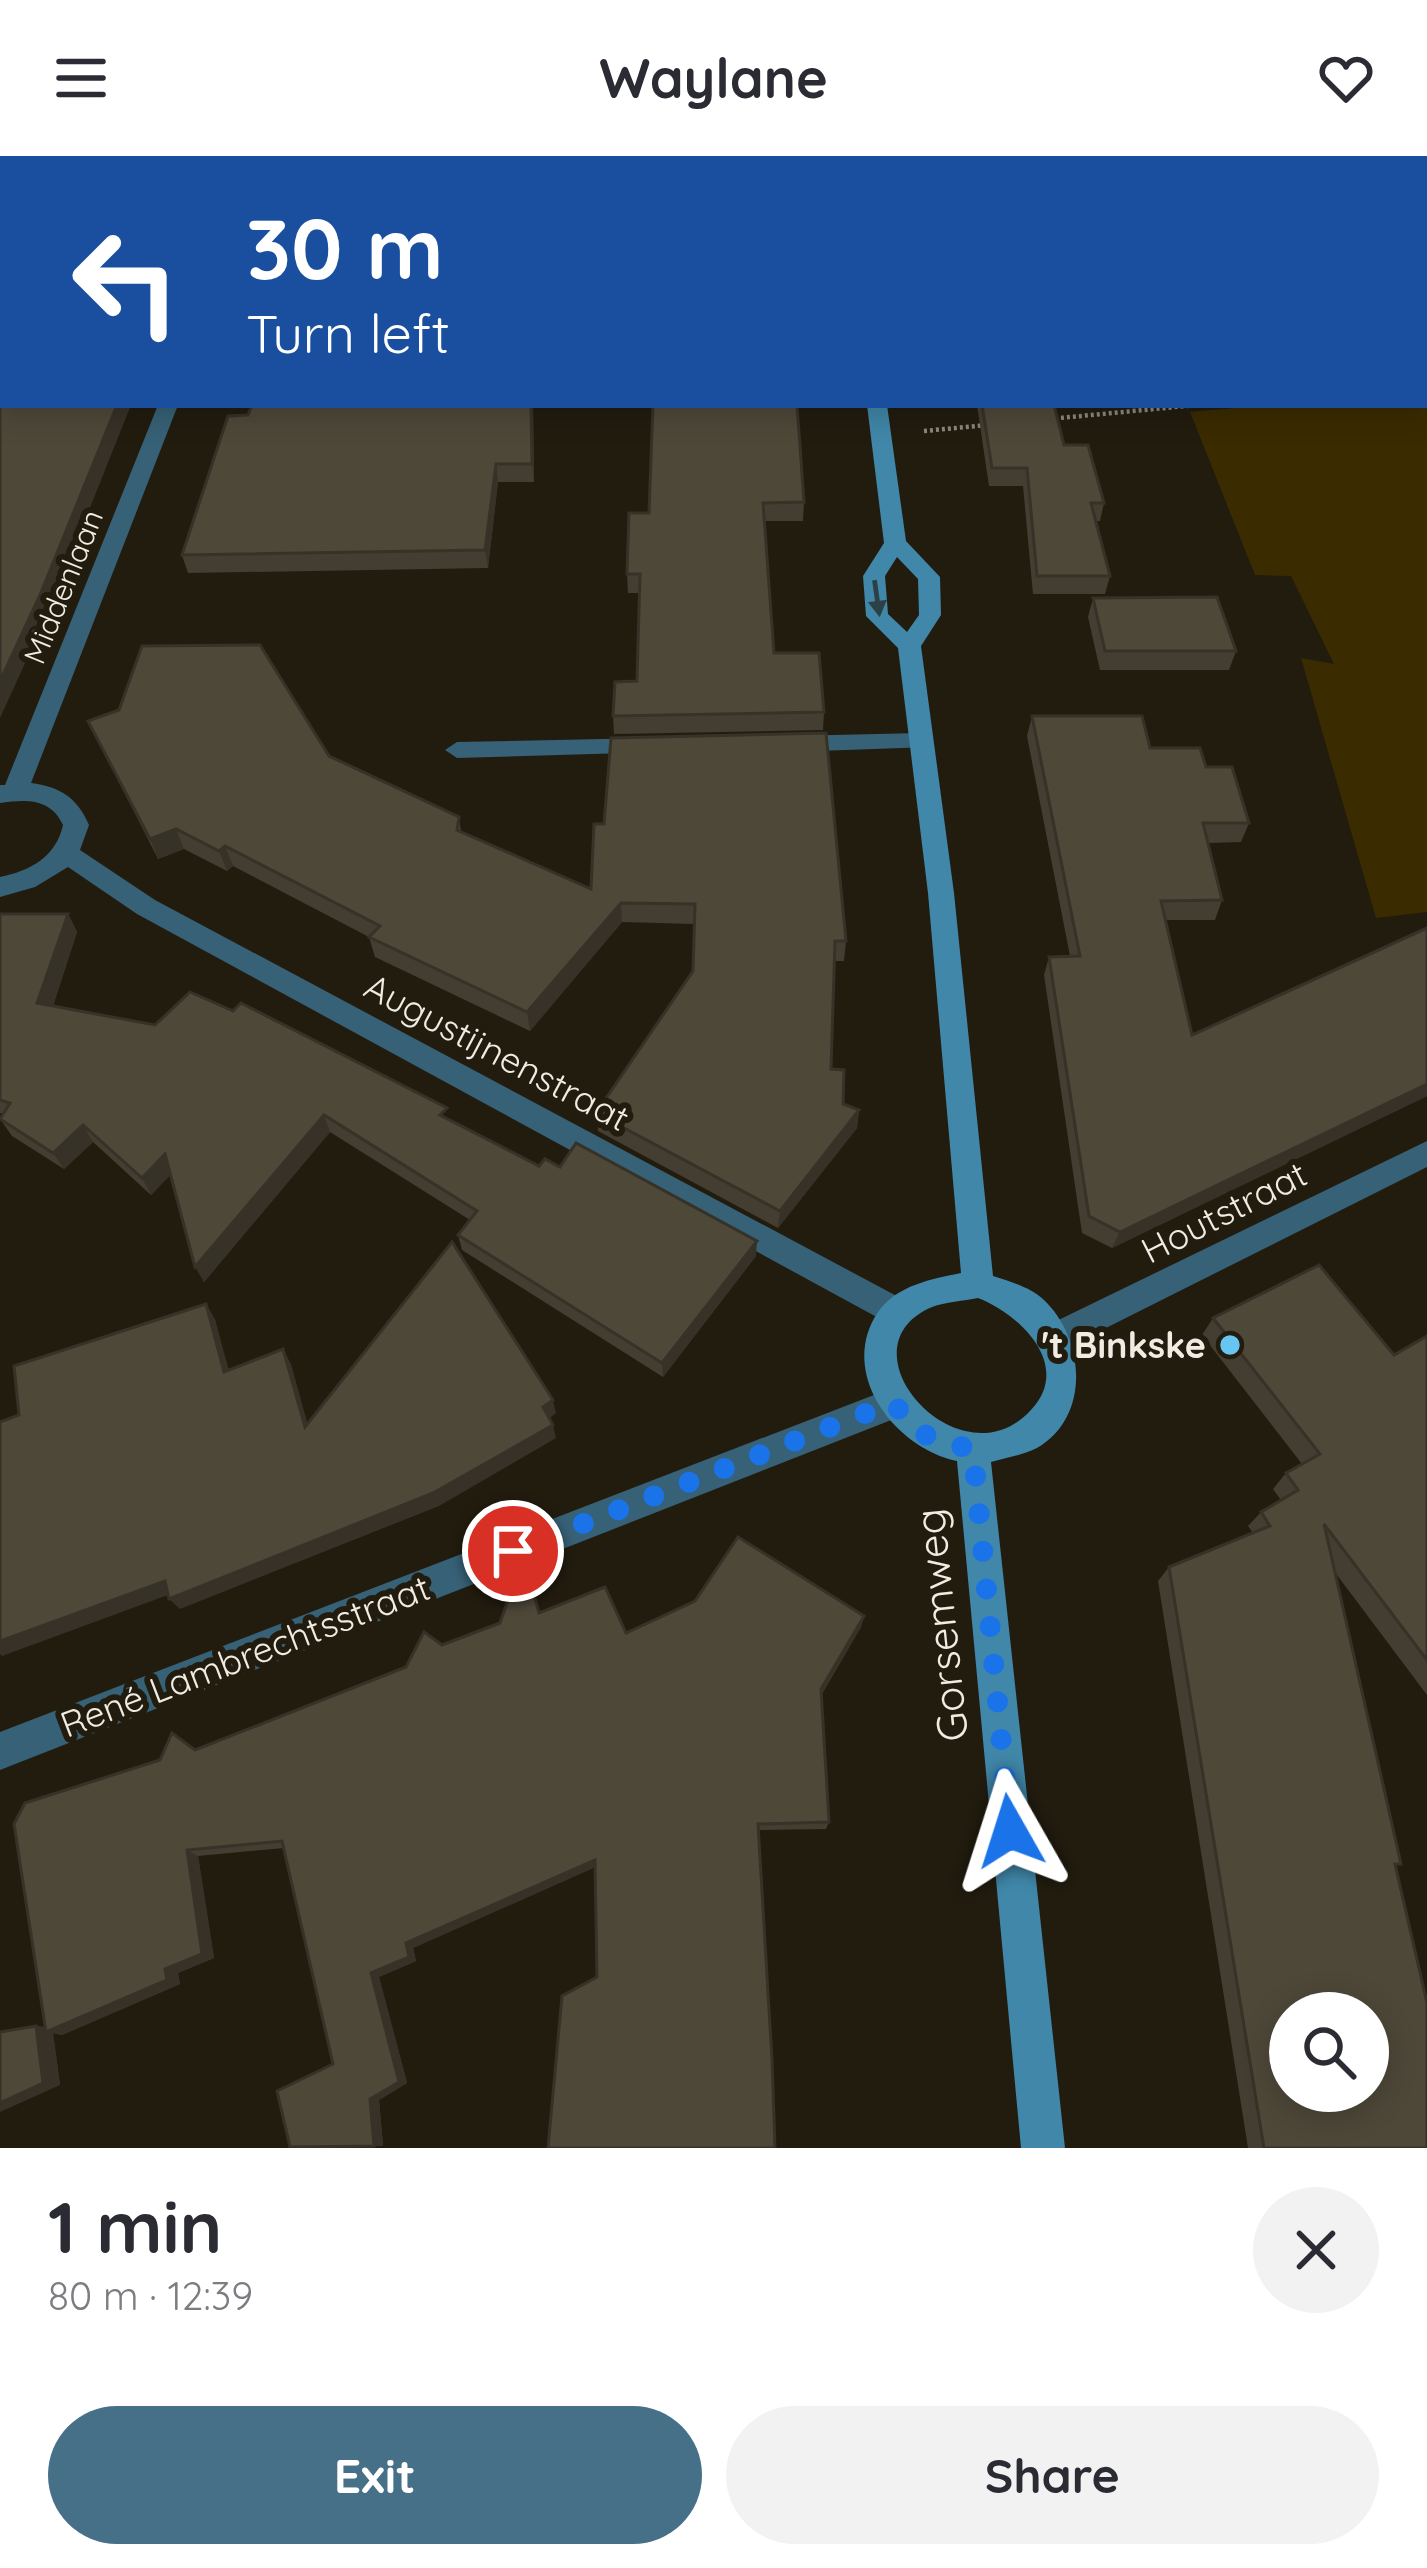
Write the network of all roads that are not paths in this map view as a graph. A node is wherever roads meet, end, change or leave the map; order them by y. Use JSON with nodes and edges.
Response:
{"nodes":[{"id":1,"x":167,"y":408,"type":"edge"},
{"id":2,"x":877,"y":408,"type":"edge"},
{"id":3,"x":895,"y":543,"type":"junction"},
{"id":4,"x":909,"y":646,"type":"junction"},
{"id":5,"x":921,"y":741,"type":"junction"},
{"id":6,"x":759,"y":744,"type":"edge"},
{"id":7,"x":666,"y":746,"type":"edge"},
{"id":8,"x":457,"y":750,"type":"dead end"},
{"id":9,"x":8,"y":792,"type":"edge"},
{"id":10,"x":67,"y":853,"type":"junction"},
{"id":11,"x":0,"y":887,"type":"edge"},
{"id":12,"x":1427,"y":1153,"type":"edge"},
{"id":13,"x":978,"y":1284,"type":"junction"},
{"id":14,"x":895,"y":1311,"type":"junction"},
{"id":15,"x":1054,"y":1338,"type":"junction"},
{"id":16,"x":892,"y":1403,"type":"junction"},
{"id":17,"x":973,"y":1450,"type":"junction"},
{"id":18,"x":0,"y":1751,"type":"edge"},
{"id":19,"x":1043,"y":2148,"type":"edge"}],
"edges":[{"from":1,"to":9,"type":"street","name":"Middenlaan"},
{"from":2,"to":3,"type":"street"},
{"from":3,"to":4,"type":"street"},
{"from":3,"to":4,"type":"street","one_way":true},
{"from":4,"to":5,"type":"street"},
{"from":5,"to":6,"type":"street"},
{"from":5,"to":13,"type":"street"},
{"from":7,"to":8,"type":"street"},
{"from":9,"to":10,"type":"street"},
{"from":10,"to":11,"type":"street"},
{"from":10,"to":14,"type":"street","name":"Augustijnenstraat"},
{"from":12,"to":15,"type":"street","name":"Houtstraat"},
{"from":13,"to":14,"type":"street"},
{"from":13,"to":15,"type":"street"},
{"from":14,"to":16,"type":"street"},
{"from":15,"to":17,"type":"street"},
{"from":16,"to":17,"type":"street"},
{"from":16,"to":18,"type":"street","name":"René Lambrechtsstraat"},
{"from":17,"to":19,"type":"street","name":"Gorsemweg"}]}
